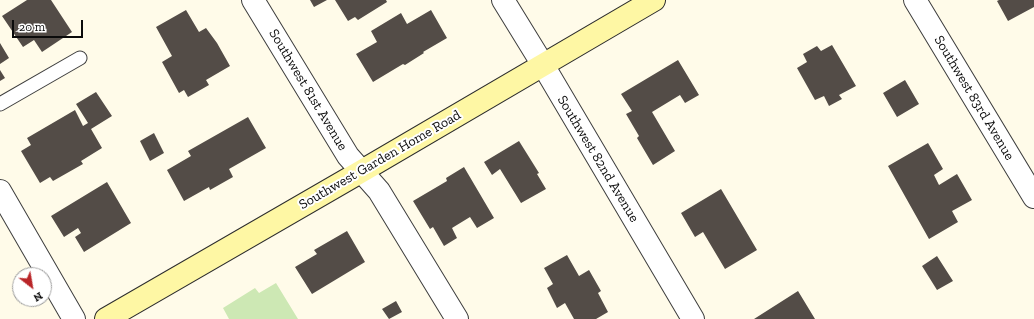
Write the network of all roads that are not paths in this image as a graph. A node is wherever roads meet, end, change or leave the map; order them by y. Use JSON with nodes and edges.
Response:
{"nodes":[{"id":1,"x":253,"y":0,"type":"edge"},
{"id":2,"x":503,"y":0,"type":"edge"},
{"id":3,"x":654,"y":0,"type":"edge"},
{"id":4,"x":915,"y":0,"type":"edge"},
{"id":5,"x":80,"y":58,"type":"dead end"},
{"id":6,"x":542,"y":65,"type":"junction"},
{"id":7,"x":0,"y":104,"type":"edge"},
{"id":8,"x":362,"y":171,"type":"junction"},
{"id":9,"x":0,"y":191,"type":"edge"},
{"id":10,"x":1034,"y":197,"type":"edge"},
{"id":11,"x":74,"y":319,"type":"edge"},
{"id":12,"x":106,"y":319,"type":"edge"},
{"id":13,"x":457,"y":319,"type":"edge"},
{"id":14,"x":693,"y":319,"type":"edge"}],
"edges":[{"from":1,"to":8,"type":"street","name":"Southwest 81st Avenue"},
{"from":2,"to":6,"type":"street","name":"Southwest 82nd Avenue"},
{"from":3,"to":6,"type":"main road","name":"Southwest Garden Home Road"},
{"from":4,"to":10,"type":"street","name":"Southwest 83rd Avenue"},
{"from":5,"to":7,"type":"lane"},
{"from":6,"to":8,"type":"main road","name":"Southwest Garden Home Road"},
{"from":6,"to":14,"type":"street","name":"Southwest 82nd Avenue"},
{"from":8,"to":12,"type":"main road","name":"Southwest Garden Home Road"},
{"from":8,"to":13,"type":"street","name":"Southwest 81st Avenue"},
{"from":9,"to":11,"type":"street"}]}
